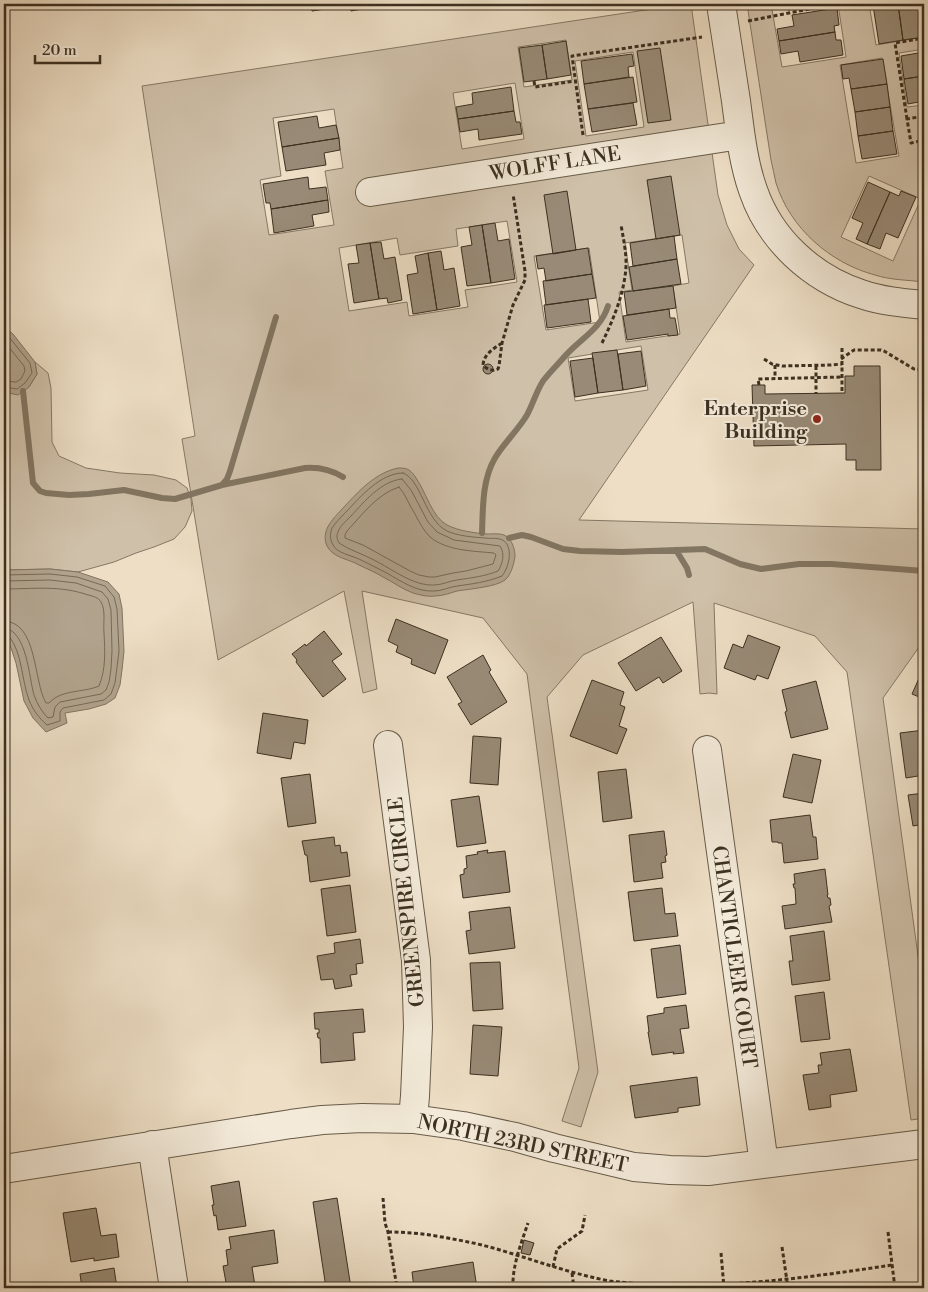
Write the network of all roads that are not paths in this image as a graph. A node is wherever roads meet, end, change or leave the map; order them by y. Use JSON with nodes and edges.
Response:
{"nodes":[{"id":1,"x":723,"y":15,"type":"edge"},
{"id":2,"x":740,"y":135,"type":"junction"},
{"id":3,"x":370,"y":192,"type":"dead end"},
{"id":4,"x":924,"y":305,"type":"edge"},
{"id":5,"x":388,"y":745,"type":"dead end"},
{"id":6,"x":707,"y":750,"type":"dead end"},
{"id":7,"x":413,"y":1119,"type":"junction"},
{"id":8,"x":924,"y":1144,"type":"edge"},
{"id":9,"x":152,"y":1146,"type":"junction"},
{"id":10,"x":764,"y":1164,"type":"junction"},
{"id":11,"x":4,"y":1169,"type":"edge"},
{"id":12,"x":174,"y":1288,"type":"edge"}],
"edges":[{"from":1,"to":2,"type":"street"},
{"from":2,"to":3,"type":"street","name":"WOLFF LANE"},
{"from":2,"to":4,"type":"street"},
{"from":5,"to":7,"type":"street","name":"GREENSPIRE CIRCLE"},
{"from":6,"to":10,"type":"street","name":"CHANTICLEER COURT"},
{"from":7,"to":9,"type":"street","name":"NORTH 23RD STREET"},
{"from":7,"to":10,"type":"street","name":"NORTH 23RD STREET"},
{"from":8,"to":10,"type":"street","name":"NORTH 23RD STREET"},
{"from":9,"to":11,"type":"street","name":"NORTH 23RD STREET"},
{"from":9,"to":12,"type":"street"}]}
